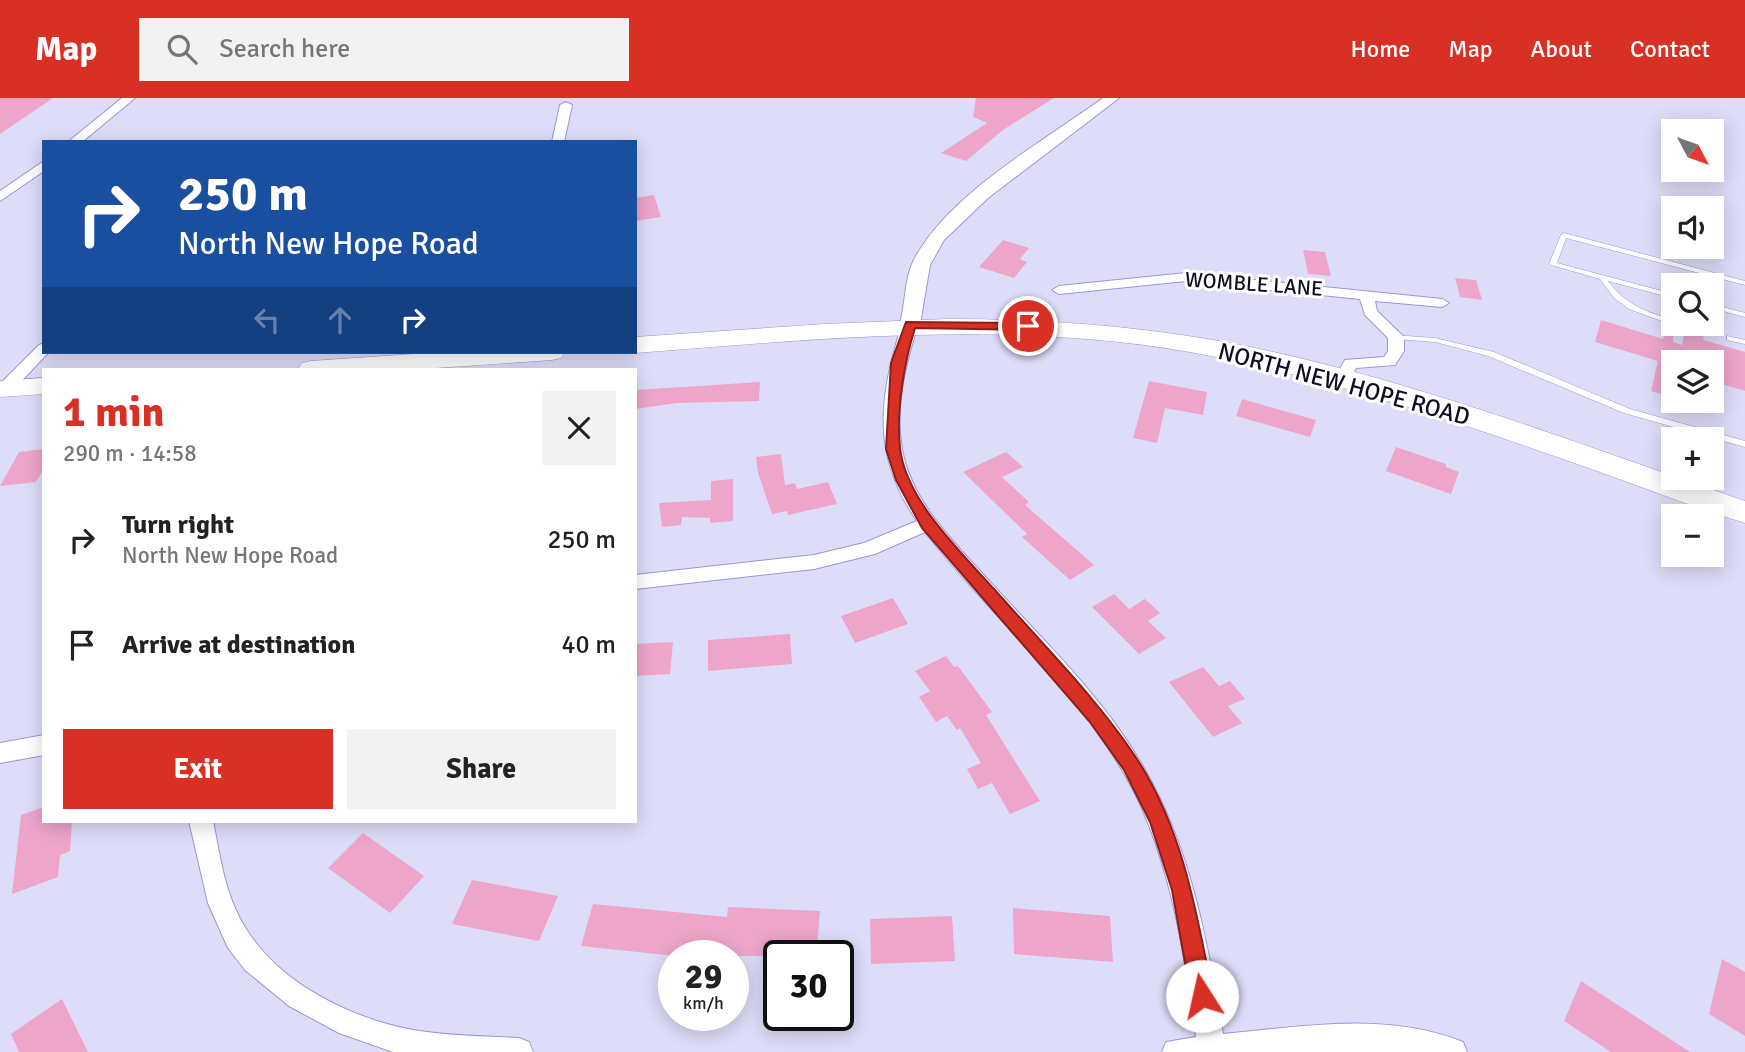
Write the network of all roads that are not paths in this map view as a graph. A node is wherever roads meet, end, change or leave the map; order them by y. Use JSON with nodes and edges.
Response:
{"nodes":[{"id":1,"x":129,"y":98,"type":"edge"},
{"id":2,"x":1112,"y":98,"type":"edge"},
{"id":3,"x":566,"y":105,"type":"dead end"},
{"id":4,"x":76,"y":140,"type":"edge"},
{"id":5,"x":558,"y":140,"type":"edge"},
{"id":6,"x":42,"y":166,"type":"edge"},
{"id":7,"x":0,"y":197,"type":"edge"},
{"id":8,"x":1602,"y":277,"type":"junction"},
{"id":9,"x":1745,"y":283,"type":"edge"},
{"id":10,"x":1059,"y":290,"type":"dead end"},
{"id":11,"x":1661,"y":293,"type":"edge"},
{"id":12,"x":1366,"y":295,"type":"junction"},
{"id":13,"x":1442,"y":303,"type":"dead end"},
{"id":14,"x":1724,"y":309,"type":"edge"},
{"id":15,"x":1745,"y":315,"type":"edge"},
{"id":16,"x":1661,"y":319,"type":"edge"},
{"id":17,"x":910,"y":324,"type":"junction"},
{"id":18,"x":1396,"y":337,"type":"junction"},
{"id":19,"x":1730,"y":338,"type":"dead end"},
{"id":20,"x":1745,"y":342,"type":"edge"},
{"id":21,"x":637,"y":345,"type":"edge"},
{"id":22,"x":42,"y":350,"type":"edge"},
{"id":23,"x":499,"y":354,"type":"edge"},
{"id":24,"x":473,"y":355,"type":"edge"},
{"id":25,"x":403,"y":366,"type":"edge"},
{"id":26,"x":342,"y":368,"type":"edge"},
{"id":27,"x":1342,"y":379,"type":"junction"},
{"id":28,"x":42,"y":387,"type":"edge"},
{"id":29,"x":2,"y":389,"type":"edge"},
{"id":30,"x":1745,"y":444,"type":"edge"},
{"id":31,"x":1745,"y":512,"type":"edge"},
{"id":32,"x":927,"y":524,"type":"junction"},
{"id":33,"x":637,"y":582,"type":"edge"},
{"id":34,"x":42,"y":746,"type":"edge"},
{"id":35,"x":0,"y":753,"type":"edge"},
{"id":36,"x":201,"y":823,"type":"edge"},
{"id":37,"x":1212,"y":1051,"type":"edge"},
{"id":38,"x":519,"y":1052,"type":"edge"},
{"id":39,"x":1176,"y":1052,"type":"edge"},
{"id":40,"x":1453,"y":1052,"type":"edge"}],
"edges":[{"from":1,"to":4,"type":"street"},
{"from":2,"to":17,"type":"street"},
{"from":3,"to":5,"type":"street"},
{"from":6,"to":7,"type":"street"},
{"from":8,"to":9,"type":"lane"},
{"from":8,"to":11,"type":"lane"},
{"from":8,"to":16,"type":"lane"},
{"from":10,"to":12,"type":"street","name":"WOMBLE LANE"},
{"from":12,"to":13,"type":"street","name":"WOMBLE LANE"},
{"from":12,"to":18,"type":"street"},
{"from":14,"to":15,"type":"lane"},
{"from":17,"to":21,"type":"main road","name":"NORTH NEW HOPE ROAD"},
{"from":17,"to":27,"type":"main road","name":"NORTH NEW HOPE ROAD"},
{"from":17,"to":32,"type":"street"},
{"from":18,"to":27,"type":"street"},
{"from":18,"to":30,"type":"lane"},
{"from":19,"to":20,"type":"lane"},
{"from":22,"to":29,"type":"street"},
{"from":23,"to":24,"type":"main road"},
{"from":24,"to":25,"type":"main road"},
{"from":25,"to":26,"type":"main road"},
{"from":27,"to":31,"type":"main road","name":"NORTH NEW HOPE ROAD"},
{"from":28,"to":29,"type":"main road"},
{"from":32,"to":33,"type":"street"},
{"from":32,"to":37,"type":"street"},
{"from":34,"to":35,"type":"street"},
{"from":36,"to":38,"type":"street"},
{"from":37,"to":39,"type":"street"},
{"from":37,"to":40,"type":"street"}]}
